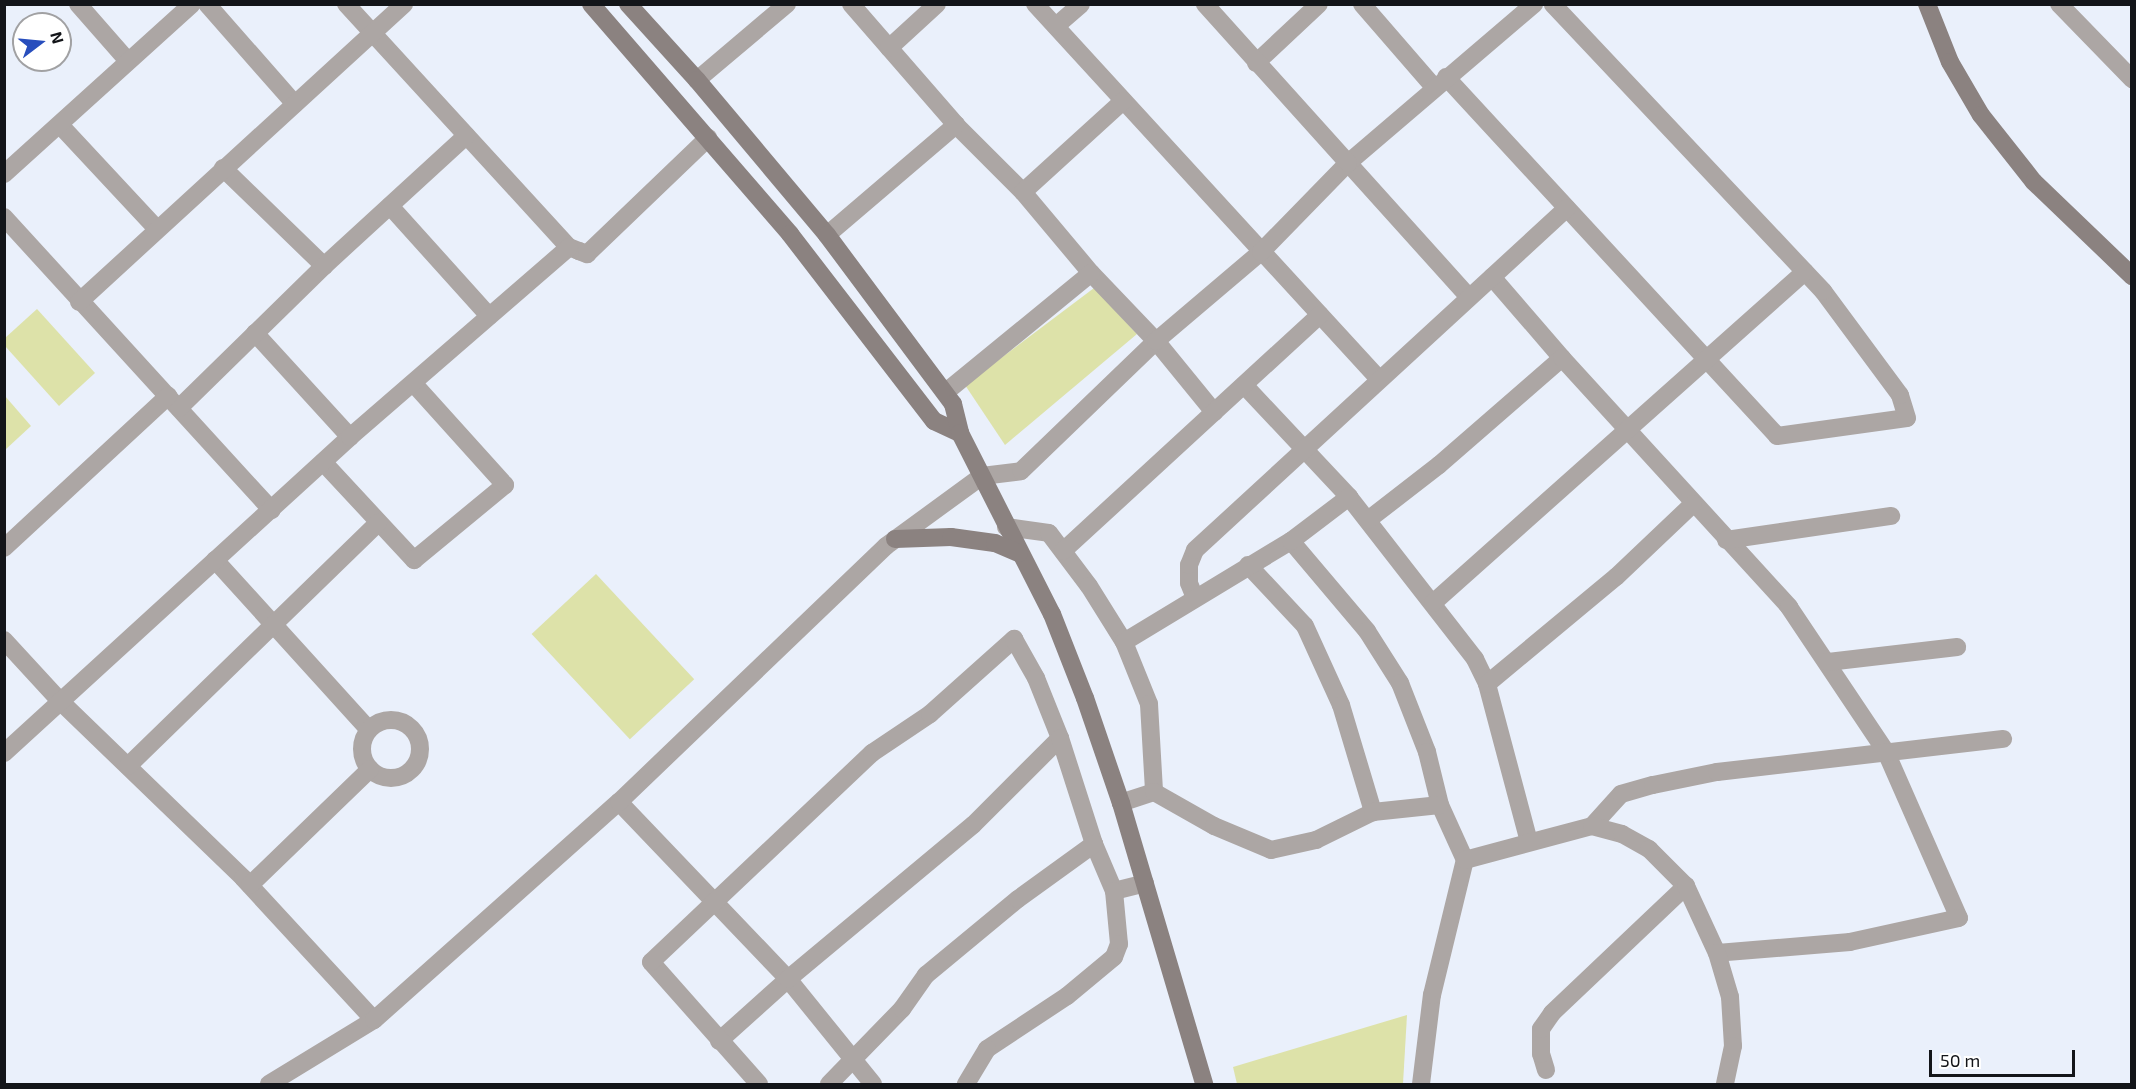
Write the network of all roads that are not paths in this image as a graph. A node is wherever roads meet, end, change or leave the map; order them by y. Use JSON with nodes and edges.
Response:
{"nodes":[{"id":1,"x":78,"y":4,"type":"edge"},
{"id":2,"x":192,"y":4,"type":"edge"},
{"id":3,"x":207,"y":4,"type":"edge"},
{"id":4,"x":346,"y":4,"type":"edge"},
{"id":5,"x":404,"y":4,"type":"edge"},
{"id":6,"x":591,"y":4,"type":"edge"},
{"id":7,"x":628,"y":4,"type":"edge"},
{"id":8,"x":787,"y":4,"type":"edge"},
{"id":9,"x":851,"y":4,"type":"edge"},
{"id":10,"x":938,"y":4,"type":"edge"},
{"id":11,"x":1035,"y":4,"type":"edge"},
{"id":12,"x":1081,"y":4,"type":"edge"},
{"id":13,"x":1205,"y":4,"type":"edge"},
{"id":14,"x":1319,"y":4,"type":"edge"},
{"id":15,"x":1362,"y":4,"type":"edge"},
{"id":16,"x":1534,"y":4,"type":"edge"},
{"id":17,"x":1553,"y":4,"type":"edge"},
{"id":18,"x":1927,"y":4,"type":"edge"},
{"id":19,"x":2060,"y":4,"type":"edge"},
{"id":20,"x":1056,"y":26,"type":"junction"},
{"id":21,"x":373,"y":35,"type":"junction"},
{"id":22,"x":889,"y":48,"type":"junction"},
{"id":23,"x":128,"y":60,"type":"junction"},
{"id":24,"x":1256,"y":63,"type":"junction"},
{"id":25,"x":2132,"y":79,"type":"edge"},
{"id":26,"x":697,"y":80,"type":"junction"},
{"id":27,"x":1440,"y":82,"type":"junction"},
{"id":28,"x":1123,"y":101,"type":"junction"},
{"id":29,"x":295,"y":104,"type":"junction"},
{"id":30,"x":60,"y":125,"type":"junction"},
{"id":31,"x":956,"y":125,"type":"junction"},
{"id":32,"x":466,"y":136,"type":"junction"},
{"id":33,"x":708,"y":138,"type":"junction"},
{"id":34,"x":1348,"y":164,"type":"junction"},
{"id":35,"x":223,"y":168,"type":"junction"},
{"id":36,"x":4,"y":174,"type":"edge"},
{"id":37,"x":1023,"y":192,"type":"junction"},
{"id":38,"x":390,"y":206,"type":"junction"},
{"id":39,"x":1567,"y":208,"type":"junction"},
{"id":40,"x":4,"y":217,"type":"edge"},
{"id":41,"x":157,"y":229,"type":"junction"},
{"id":42,"x":827,"y":234,"type":"junction"},
{"id":43,"x":569,"y":247,"type":"junction"},
{"id":44,"x":1261,"y":252,"type":"junction"},
{"id":45,"x":324,"y":266,"type":"junction"},
{"id":46,"x":1805,"y":272,"type":"junction"},
{"id":47,"x":1091,"y":273,"type":"junction"},
{"id":48,"x":2132,"y":276,"type":"edge"},
{"id":49,"x":1492,"y":277,"type":"junction"},
{"id":50,"x":1467,"y":295,"type":"junction"},
{"id":51,"x":79,"y":302,"type":"junction"},
{"id":52,"x":1320,"y":315,"type":"junction"},
{"id":53,"x":489,"y":316,"type":"junction"},
{"id":54,"x":255,"y":333,"type":"junction"},
{"id":55,"x":1156,"y":340,"type":"junction"},
{"id":56,"x":1562,"y":358,"type":"junction"},
{"id":57,"x":1707,"y":360,"type":"junction"},
{"id":58,"x":1378,"y":378,"type":"junction"},
{"id":59,"x":413,"y":383,"type":"junction"},
{"id":60,"x":1244,"y":385,"type":"junction"},
{"id":61,"x":947,"y":391,"type":"junction"},
{"id":62,"x":173,"y":402,"type":"junction"},
{"id":63,"x":1214,"y":412,"type":"junction"},
{"id":64,"x":1625,"y":430,"type":"junction"},
{"id":65,"x":960,"y":433,"type":"junction"},
{"id":66,"x":350,"y":437,"type":"junction"},
{"id":67,"x":1304,"y":448,"type":"junction"},
{"id":68,"x":323,"y":462,"type":"junction"},
{"id":69,"x":982,"y":476,"type":"junction"},
{"id":70,"x":1349,"y":497,"type":"junction"},
{"id":71,"x":1693,"y":504,"type":"junction"},
{"id":72,"x":272,"y":510,"type":"junction"},
{"id":73,"x":1891,"y":516,"type":"dead end"},
{"id":74,"x":1368,"y":520,"type":"junction"},
{"id":75,"x":378,"y":523,"type":"junction"},
{"id":76,"x":1006,"y":527,"type":"junction"},
{"id":77,"x":895,"y":539,"type":"junction"},
{"id":78,"x":1726,"y":540,"type":"junction"},
{"id":79,"x":1291,"y":541,"type":"junction"},
{"id":80,"x":4,"y":548,"type":"edge"},
{"id":81,"x":1063,"y":551,"type":"junction"},
{"id":82,"x":1019,"y":553,"type":"junction"},
{"id":83,"x":215,"y":560,"type":"junction"},
{"id":84,"x":1248,"y":566,"type":"junction"},
{"id":85,"x":1195,"y":598,"type":"junction"},
{"id":86,"x":1433,"y":603,"type":"junction"},
{"id":87,"x":271,"y":626,"type":"junction"},
{"id":88,"x":4,"y":640,"type":"edge"},
{"id":89,"x":1124,"y":642,"type":"junction"},
{"id":90,"x":1957,"y":647,"type":"dead end"},
{"id":91,"x":1828,"y":662,"type":"junction"},
{"id":92,"x":1487,"y":684,"type":"junction"},
{"id":93,"x":60,"y":701,"type":"junction"},
{"id":94,"x":369,"y":730,"type":"junction"},
{"id":95,"x":1060,"y":738,"type":"junction"},
{"id":96,"x":2003,"y":739,"type":"dead end"},
{"id":97,"x":1886,"y":752,"type":"junction"},
{"id":98,"x":4,"y":753,"type":"edge"},
{"id":99,"x":128,"y":766,"type":"junction"},
{"id":100,"x":370,"y":769,"type":"junction"},
{"id":101,"x":1154,"y":792,"type":"junction"},
{"id":102,"x":619,"y":802,"type":"junction"},
{"id":103,"x":1121,"y":802,"type":"junction"},
{"id":104,"x":1440,"y":805,"type":"junction"},
{"id":105,"x":1373,"y":812,"type":"junction"},
{"id":106,"x":1592,"y":826,"type":"junction"},
{"id":107,"x":1529,"y":842,"type":"junction"},
{"id":108,"x":1094,"y":844,"type":"junction"},
{"id":109,"x":1465,"y":860,"type":"junction"},
{"id":110,"x":1145,"y":882,"type":"junction"},
{"id":111,"x":250,"y":885,"type":"junction"},
{"id":112,"x":1686,"y":886,"type":"junction"},
{"id":113,"x":1114,"y":891,"type":"junction"},
{"id":114,"x":718,"y":901,"type":"junction"},
{"id":115,"x":1717,"y":953,"type":"junction"},
{"id":116,"x":788,"y":979,"type":"junction"},
{"id":117,"x":374,"y":1020,"type":"junction"},
{"id":118,"x":719,"y":1041,"type":"junction"},
{"id":119,"x":850,"y":1059,"type":"junction"},
{"id":120,"x":1546,"y":1070,"type":"dead end"},
{"id":121,"x":269,"y":1084,"type":"edge"},
{"id":122,"x":759,"y":1084,"type":"edge"},
{"id":123,"x":829,"y":1084,"type":"edge"},
{"id":124,"x":873,"y":1084,"type":"edge"},
{"id":125,"x":966,"y":1084,"type":"edge"},
{"id":126,"x":1204,"y":1084,"type":"edge"},
{"id":127,"x":1421,"y":1084,"type":"edge"},
{"id":128,"x":1725,"y":1084,"type":"edge"}],
"edges":[{"from":1,"to":23,"type":"street"},
{"from":2,"to":23,"type":"street"},
{"from":3,"to":29,"type":"street"},
{"from":4,"to":21,"type":"street"},
{"from":5,"to":21,"type":"street"},
{"from":6,"to":33,"type":"street"},
{"from":7,"to":26,"type":"street"},
{"from":8,"to":26,"type":"street"},
{"from":9,"to":22,"type":"street"},
{"from":10,"to":22,"type":"street"},
{"from":11,"to":20,"type":"street"},
{"from":12,"to":20,"type":"street"},
{"from":13,"to":24,"type":"street"},
{"from":14,"to":24,"type":"street"},
{"from":15,"to":27,"type":"street"},
{"from":16,"to":27,"type":"street"},
{"from":17,"to":46,"type":"street"},
{"from":18,"to":48,"type":"street"},
{"from":19,"to":25,"type":"street"},
{"from":20,"to":28,"type":"street"},
{"from":21,"to":29,"type":"street"},
{"from":21,"to":32,"type":"street"},
{"from":22,"to":31,"type":"street"},
{"from":23,"to":30,"type":"street"},
{"from":24,"to":34,"type":"street"},
{"from":26,"to":42,"type":"street"},
{"from":27,"to":34,"type":"street"},
{"from":27,"to":39,"type":"street"},
{"from":28,"to":37,"type":"street"},
{"from":28,"to":44,"type":"street"},
{"from":29,"to":35,"type":"street"},
{"from":30,"to":36,"type":"street"},
{"from":30,"to":41,"type":"street"},
{"from":31,"to":37,"type":"street"},
{"from":31,"to":42,"type":"street"},
{"from":32,"to":38,"type":"street"},
{"from":32,"to":43,"type":"street"},
{"from":33,"to":43,"type":"street"},
{"from":33,"to":65,"type":"street"},
{"from":34,"to":44,"type":"street"},
{"from":34,"to":50,"type":"street"},
{"from":35,"to":41,"type":"street"},
{"from":35,"to":45,"type":"street"},
{"from":37,"to":47,"type":"street"},
{"from":38,"to":45,"type":"street"},
{"from":38,"to":53,"type":"street"},
{"from":39,"to":49,"type":"street"},
{"from":39,"to":57,"type":"street"},
{"from":40,"to":51,"type":"street"},
{"from":41,"to":51,"type":"street"},
{"from":42,"to":61,"type":"street"},
{"from":43,"to":53,"type":"street"},
{"from":44,"to":52,"type":"street"},
{"from":44,"to":55,"type":"street"},
{"from":45,"to":54,"type":"street"},
{"from":46,"to":57,"type":"street"},
{"from":46,"to":57,"type":"street"},
{"from":47,"to":55,"type":"street"},
{"from":47,"to":61,"type":"street"},
{"from":49,"to":50,"type":"street"},
{"from":49,"to":56,"type":"street"},
{"from":50,"to":58,"type":"street"},
{"from":51,"to":62,"type":"street"},
{"from":52,"to":58,"type":"street"},
{"from":52,"to":60,"type":"street"},
{"from":53,"to":59,"type":"street"},
{"from":54,"to":62,"type":"street"},
{"from":54,"to":66,"type":"street"},
{"from":55,"to":63,"type":"street"},
{"from":55,"to":69,"type":"street"},
{"from":56,"to":64,"type":"street"},
{"from":56,"to":74,"type":"street"},
{"from":57,"to":64,"type":"street"},
{"from":58,"to":67,"type":"street"},
{"from":59,"to":66,"type":"street"},
{"from":59,"to":75,"type":"street"},
{"from":60,"to":63,"type":"street"},
{"from":60,"to":67,"type":"street"},
{"from":61,"to":65,"type":"street"},
{"from":62,"to":72,"type":"street"},
{"from":62,"to":80,"type":"street"},
{"from":63,"to":81,"type":"street"},
{"from":64,"to":71,"type":"street"},
{"from":64,"to":86,"type":"street"},
{"from":65,"to":69,"type":"street"},
{"from":66,"to":68,"type":"street"},
{"from":67,"to":70,"type":"street"},
{"from":67,"to":85,"type":"street"},
{"from":68,"to":72,"type":"street"},
{"from":68,"to":75,"type":"street"},
{"from":69,"to":76,"type":"street"},
{"from":69,"to":77,"type":"street"},
{"from":70,"to":74,"type":"street"},
{"from":70,"to":79,"type":"street"},
{"from":71,"to":78,"type":"street"},
{"from":71,"to":92,"type":"street"},
{"from":72,"to":83,"type":"street"},
{"from":73,"to":78,"type":"street"},
{"from":74,"to":86,"type":"street"},
{"from":75,"to":87,"type":"street"},
{"from":76,"to":81,"type":"street"},
{"from":76,"to":82,"type":"street"},
{"from":77,"to":82,"type":"street"},
{"from":77,"to":102,"type":"street"},
{"from":78,"to":91,"type":"street"},
{"from":79,"to":84,"type":"street"},
{"from":79,"to":104,"type":"street"},
{"from":81,"to":89,"type":"street"},
{"from":82,"to":103,"type":"street"},
{"from":83,"to":87,"type":"street"},
{"from":83,"to":93,"type":"street"},
{"from":84,"to":85,"type":"street"},
{"from":84,"to":105,"type":"street"},
{"from":85,"to":89,"type":"street"},
{"from":86,"to":92,"type":"street"},
{"from":87,"to":94,"type":"street"},
{"from":87,"to":99,"type":"street"},
{"from":88,"to":93,"type":"street"},
{"from":89,"to":101,"type":"street"},
{"from":90,"to":91,"type":"street"},
{"from":91,"to":97,"type":"street"},
{"from":92,"to":107,"type":"street"},
{"from":93,"to":98,"type":"street"},
{"from":93,"to":99,"type":"street"},
{"from":94,"to":100,"type":"street"},
{"from":94,"to":100,"type":"street"},
{"from":95,"to":108,"type":"street"},
{"from":95,"to":114,"type":"street"},
{"from":95,"to":116,"type":"street"},
{"from":96,"to":97,"type":"street"},
{"from":97,"to":106,"type":"street"},
{"from":97,"to":115,"type":"street"},
{"from":99,"to":111,"type":"street"},
{"from":100,"to":111,"type":"street"},
{"from":101,"to":103,"type":"street"},
{"from":101,"to":105,"type":"street"},
{"from":102,"to":114,"type":"street"},
{"from":102,"to":117,"type":"street"},
{"from":103,"to":110,"type":"street"},
{"from":104,"to":105,"type":"street"},
{"from":104,"to":109,"type":"street"},
{"from":106,"to":107,"type":"street"},
{"from":106,"to":112,"type":"street"},
{"from":107,"to":109,"type":"street"},
{"from":108,"to":113,"type":"street"},
{"from":108,"to":119,"type":"street"},
{"from":109,"to":127,"type":"street"},
{"from":110,"to":113,"type":"street"},
{"from":110,"to":126,"type":"street"},
{"from":111,"to":117,"type":"street"},
{"from":112,"to":115,"type":"street"},
{"from":112,"to":120,"type":"street"},
{"from":113,"to":125,"type":"street"},
{"from":114,"to":116,"type":"street"},
{"from":114,"to":118,"type":"street"},
{"from":115,"to":128,"type":"street"},
{"from":116,"to":118,"type":"street"},
{"from":116,"to":119,"type":"street"},
{"from":117,"to":121,"type":"street"},
{"from":118,"to":122,"type":"street"},
{"from":119,"to":123,"type":"street"},
{"from":119,"to":124,"type":"street"}]}
